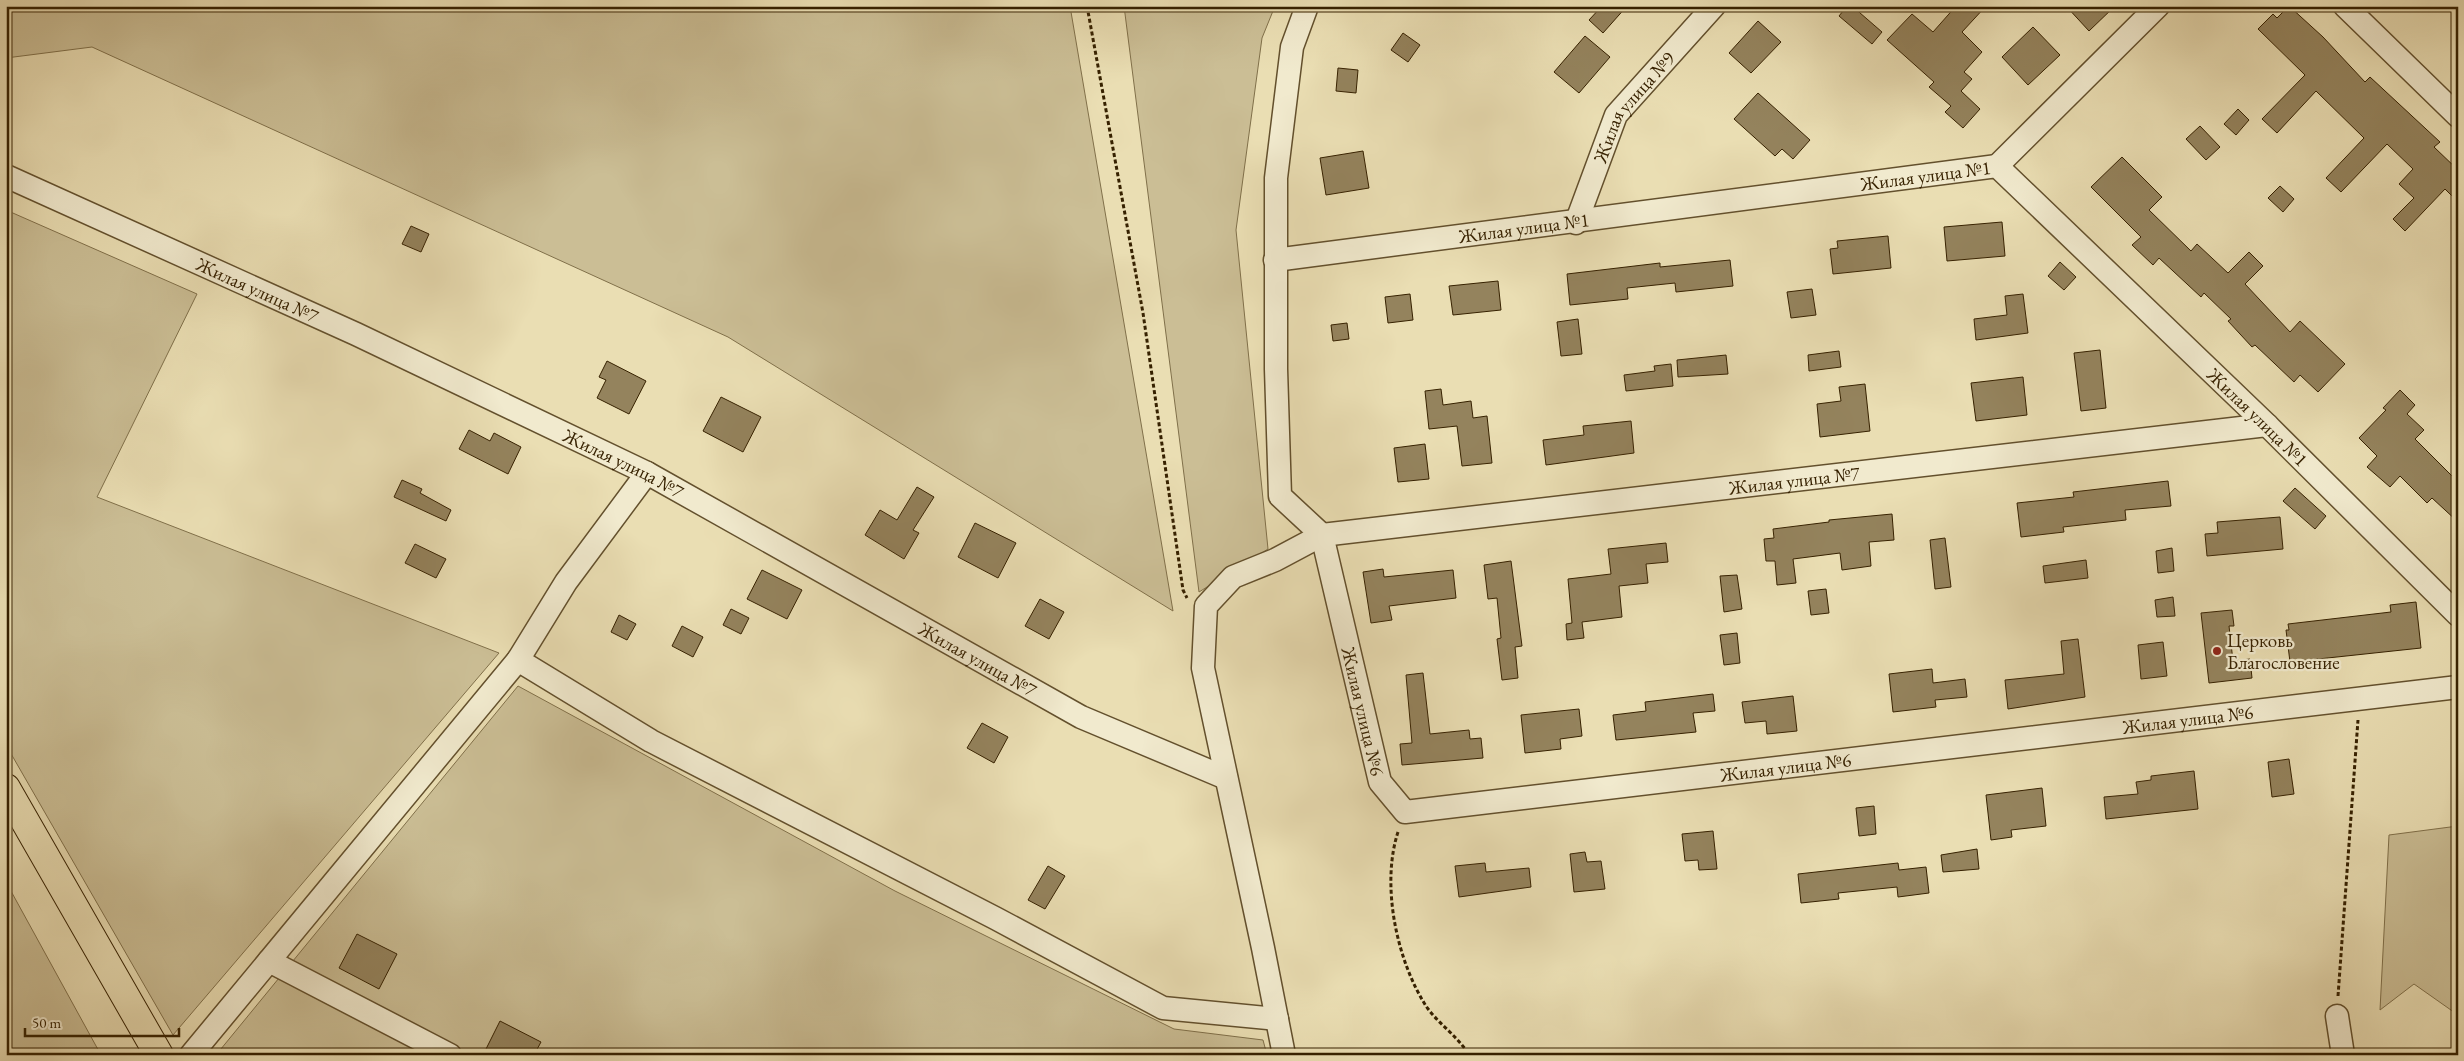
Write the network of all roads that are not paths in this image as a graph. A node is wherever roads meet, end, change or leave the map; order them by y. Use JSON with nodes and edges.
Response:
{"nodes":[{"id":1,"x":1307,"y":6,"type":"edge"},
{"id":2,"x":1714,"y":6,"type":"edge"},
{"id":3,"x":2158,"y":6,"type":"edge"},
{"id":4,"x":2346,"y":6,"type":"edge"},
{"id":5,"x":2458,"y":116,"type":"edge"},
{"id":6,"x":1997,"y":166,"type":"junction"},
{"id":7,"x":6,"y":176,"type":"edge"},
{"id":8,"x":1576,"y":223,"type":"junction"},
{"id":9,"x":1275,"y":260,"type":"junction"},
{"id":10,"x":2268,"y":425,"type":"junction"},
{"id":11,"x":647,"y":472,"type":"junction"},
{"id":12,"x":1322,"y":535,"type":"junction"},
{"id":13,"x":2458,"y":615,"type":"edge"},
{"id":14,"x":518,"y":660,"type":"junction"},
{"id":15,"x":2458,"y":687,"type":"edge"},
{"id":16,"x":1226,"y":778,"type":"junction"},
{"id":17,"x":6,"y":788,"type":"edge"},
{"id":18,"x":269,"y":961,"type":"junction"},
{"id":19,"x":2337,"y":1016,"type":"road end"},
{"id":20,"x":1277,"y":1019,"type":"junction"},
{"id":21,"x":159,"y":1055,"type":"edge"},
{"id":22,"x":191,"y":1055,"type":"edge"},
{"id":23,"x":450,"y":1055,"type":"edge"},
{"id":24,"x":1284,"y":1055,"type":"edge"},
{"id":25,"x":2343,"y":1055,"type":"edge"}],
"edges":[{"from":1,"to":9,"type":"street"},
{"from":2,"to":8,"type":"street","name":"Жилая улица №9"},
{"from":3,"to":6,"type":"street"},
{"from":4,"to":5,"type":"street"},
{"from":6,"to":8,"type":"street","name":"Жилая улица №1"},
{"from":6,"to":10,"type":"street","name":"Жилая улица №1"},
{"from":7,"to":11,"type":"street","name":"Жилая улица №7"},
{"from":8,"to":9,"type":"street","name":"Жилая улица №1"},
{"from":9,"to":12,"type":"street"},
{"from":10,"to":12,"type":"street","name":"Жилая улица №7"},
{"from":10,"to":13,"type":"street","name":"Жилая улица №1"},
{"from":11,"to":14,"type":"street"},
{"from":11,"to":16,"type":"street","name":"Жилая улица №7"},
{"from":12,"to":15,"type":"street","name":"Жилая улица №6"},
{"from":12,"to":16,"type":"street"},
{"from":14,"to":18,"type":"street"},
{"from":14,"to":20,"type":"street"},
{"from":16,"to":20,"type":"street"},
{"from":17,"to":21,"type":"main road"},
{"from":18,"to":22,"type":"street"},
{"from":18,"to":23,"type":"street"},
{"from":19,"to":25,"type":"street"},
{"from":20,"to":24,"type":"street"}]}
